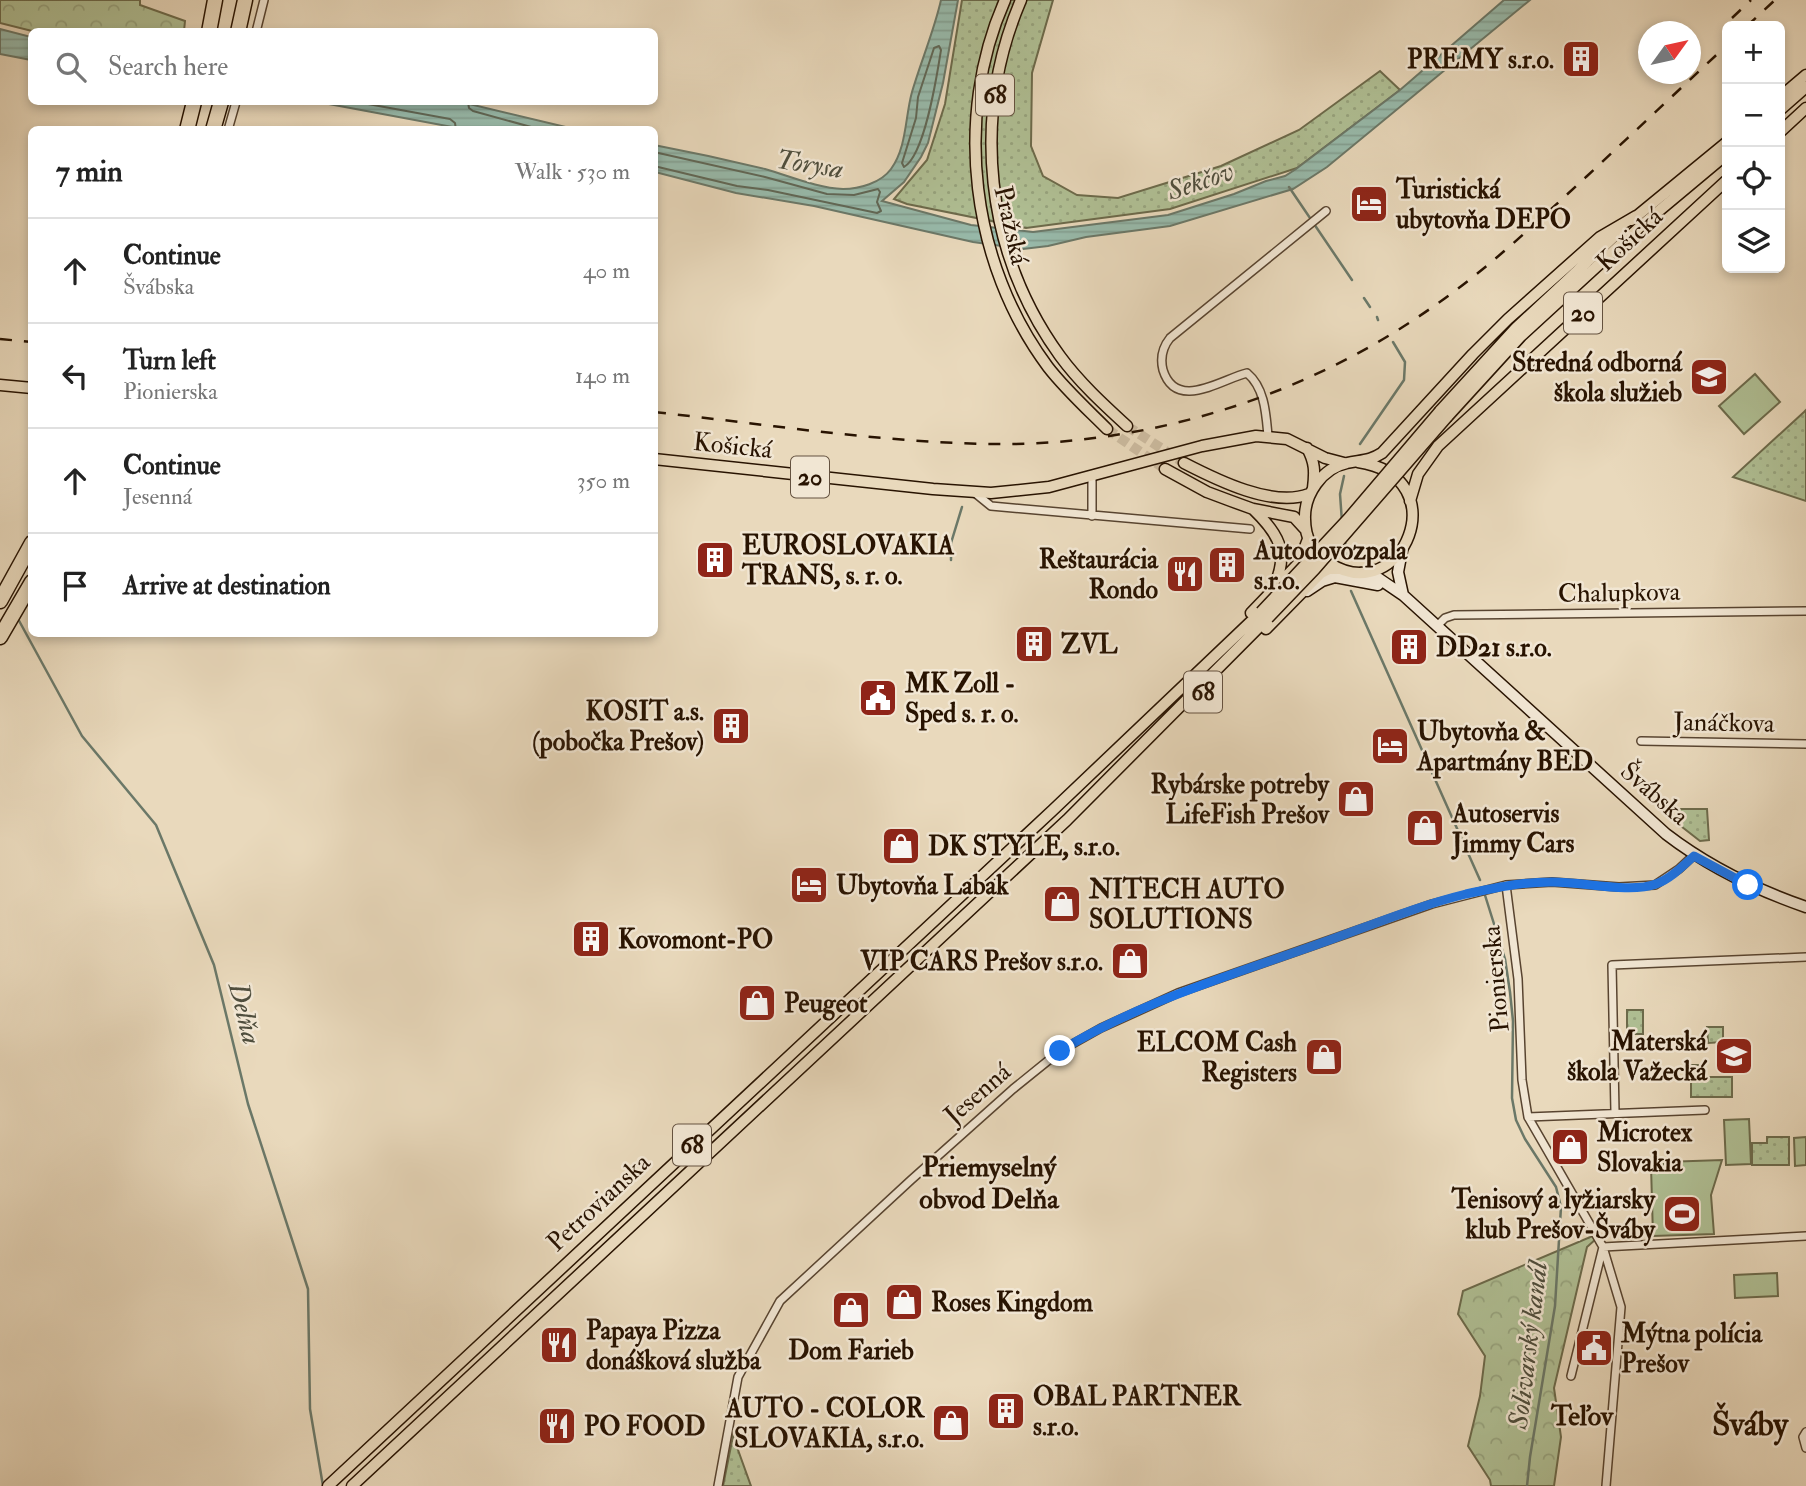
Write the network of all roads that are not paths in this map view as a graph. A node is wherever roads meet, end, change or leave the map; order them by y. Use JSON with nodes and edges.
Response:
{"nodes":[{"id":1,"x":215,"y":0,"type":"edge"},
{"id":2,"x":245,"y":0,"type":"edge"},
{"id":3,"x":264,"y":0,"type":"edge"},
{"id":4,"x":1005,"y":0,"type":"edge"},
{"id":5,"x":1021,"y":0,"type":"edge"},
{"id":6,"x":210,"y":28,"type":"edge"},
{"id":7,"x":239,"y":28,"type":"edge"},
{"id":8,"x":257,"y":28,"type":"edge"},
{"id":9,"x":1806,"y":75,"type":"edge"},
{"id":10,"x":1806,"y":87,"type":"edge"},
{"id":11,"x":1785,"y":93,"type":"edge"},
{"id":12,"x":193,"y":105,"type":"edge"},
{"id":13,"x":221,"y":105,"type":"edge"},
{"id":14,"x":235,"y":105,"type":"edge"},
{"id":15,"x":1785,"y":106,"type":"edge"},
{"id":16,"x":1806,"y":108,"type":"edge"},
{"id":17,"x":188,"y":126,"type":"edge"},
{"id":18,"x":223,"y":126,"type":"edge"},
{"id":19,"x":224,"y":126,"type":"edge"},
{"id":20,"x":1785,"y":127,"type":"edge"},
{"id":21,"x":1722,"y":146,"type":"edge"},
{"id":22,"x":1722,"y":158,"type":"edge"},
{"id":23,"x":1722,"y":185,"type":"edge"},
{"id":24,"x":1326,"y":211,"type":"dead end"},
{"id":25,"x":1636,"y":216,"type":"junction"},
{"id":26,"x":0,"y":385,"type":"edge"},
{"id":27,"x":28,"y":388,"type":"edge"},
{"id":28,"x":1443,"y":414,"type":"junction"},
{"id":29,"x":1127,"y":426,"type":"tunnel mouth"},
{"id":30,"x":1107,"y":429,"type":"tunnel mouth"},
{"id":31,"x":1268,"y":436,"type":"junction"},
{"id":32,"x":1438,"y":446,"type":"junction"},
{"id":33,"x":1307,"y":448,"type":"junction"},
{"id":34,"x":658,"y":459,"type":"edge"},
{"id":35,"x":1358,"y":462,"type":"junction"},
{"id":36,"x":1184,"y":463,"type":"tunnel mouth"},
{"id":37,"x":1344,"y":463,"type":"junction"},
{"id":38,"x":1165,"y":469,"type":"tunnel mouth"},
{"id":39,"x":1386,"y":470,"type":"junction"},
{"id":40,"x":1092,"y":475,"type":"junction"},
{"id":41,"x":1311,"y":491,"type":"junction"},
{"id":42,"x":974,"y":493,"type":"junction"},
{"id":43,"x":1410,"y":501,"type":"junction"},
{"id":44,"x":1253,"y":509,"type":"junction"},
{"id":45,"x":1092,"y":516,"type":"junction"},
{"id":46,"x":1250,"y":529,"type":"dead end"},
{"id":47,"x":1306,"y":534,"type":"junction"},
{"id":48,"x":28,"y":550,"type":"edge"},
{"id":49,"x":1402,"y":551,"type":"junction"},
{"id":50,"x":1340,"y":569,"type":"junction"},
{"id":51,"x":1361,"y":573,"type":"junction"},
{"id":52,"x":28,"y":589,"type":"edge"},
{"id":53,"x":1300,"y":595,"type":"junction"},
{"id":54,"x":1403,"y":595,"type":"junction"},
{"id":55,"x":0,"y":601,"type":"edge"},
{"id":56,"x":1264,"y":611,"type":"junction"},
{"id":57,"x":1806,"y":611,"type":"edge"},
{"id":58,"x":1437,"y":626,"type":"junction"},
{"id":59,"x":0,"y":638,"type":"edge"},
{"id":60,"x":1641,"y":741,"type":"dead end"},
{"id":61,"x":1806,"y":744,"type":"edge"},
{"id":62,"x":1067,"y":820,"type":"junction"},
{"id":63,"x":1694,"y":856,"type":"junction"},
{"id":64,"x":1506,"y":885,"type":"junction"},
{"id":65,"x":1806,"y":907,"type":"edge"},
{"id":66,"x":1806,"y":957,"type":"edge"},
{"id":67,"x":1705,"y":1110,"type":"dead end"},
{"id":68,"x":1615,"y":1112,"type":"junction"},
{"id":69,"x":1528,"y":1117,"type":"junction"},
{"id":70,"x":1806,"y":1236,"type":"edge"},
{"id":71,"x":1603,"y":1247,"type":"junction"},
{"id":72,"x":1571,"y":1376,"type":"dead end"},
{"id":73,"x":1806,"y":1432,"type":"edge"},
{"id":74,"x":1806,"y":1448,"type":"edge"},
{"id":75,"x":330,"y":1484,"type":"edge"},
{"id":76,"x":352,"y":1486,"type":"edge"},
{"id":77,"x":718,"y":1486,"type":"edge"},
{"id":78,"x":1606,"y":1486,"type":"edge"}],
"edges":[{"from":1,"to":6,"type":"highway"},
{"from":2,"to":7,"type":"highway"},
{"from":3,"to":8,"type":"street"},
{"from":4,"to":30,"type":"main road","name":"Pražská","number":"68"},
{"from":5,"to":29,"type":"main road","name":"Pražská","number":"68"},
{"from":9,"to":11,"type":"main road"},
{"from":10,"to":15,"type":"main road"},
{"from":12,"to":17,"type":"highway"},
{"from":13,"to":18,"type":"highway"},
{"from":14,"to":19,"type":"street"},
{"from":16,"to":20,"type":"main road"},
{"from":21,"to":25,"type":"main road","name":"Košická","number":"20"},
{"from":22,"to":28,"type":"main road"},
{"from":23,"to":32,"type":"main road","name":"Košická","number":"20"},
{"from":24,"to":31,"type":"street"},
{"from":25,"to":28,"type":"main road"},
{"from":25,"to":35,"type":"main road","number":"20"},
{"from":26,"to":27,"type":"main road"},
{"from":28,"to":56,"type":"main road","bridge":true},
{"from":31,"to":33,"type":"main road","name":"Košická","number":"20"},
{"from":31,"to":40,"type":"main road","name":"Košická","number":"20"},
{"from":32,"to":39,"type":"main road","name":"Košická"},
{"from":32,"to":43,"type":"main road","name":"Košická","number":"20"},
{"from":33,"to":37,"type":"main road","name":"Košická","number":"20"},
{"from":33,"to":41,"type":"main road"},
{"from":34,"to":42,"type":"main road","name":"Košická","number":"20"},
{"from":35,"to":37,"type":"main road"},
{"from":35,"to":39,"type":"main road"},
{"from":36,"to":41,"type":"main road"},
{"from":37,"to":41,"type":"main road"},
{"from":38,"to":44,"type":"main road"},
{"from":39,"to":43,"type":"main road"},
{"from":40,"to":42,"type":"main road","name":"Košická","number":"20"},
{"from":40,"to":45,"type":"street"},
{"from":41,"to":47,"type":"main road"},
{"from":42,"to":45,"type":"street","name":"Košická"},
{"from":43,"to":49,"type":"main road"},
{"from":44,"to":47,"type":"main road"},
{"from":44,"to":56,"type":"main road"},
{"from":45,"to":46,"type":"street","name":"Košická"},
{"from":47,"to":50,"type":"main road"},
{"from":47,"to":56,"type":"main road"},
{"from":48,"to":55,"type":"highway"},
{"from":49,"to":51,"type":"main road"},
{"from":49,"to":54,"type":"street"},
{"from":50,"to":51,"type":"main road"},
{"from":50,"to":53,"type":"main road","number":"68"},
{"from":51,"to":54,"type":"street","name":"Švábska"},
{"from":52,"to":59,"type":"highway"},
{"from":53,"to":54,"type":"street"},
{"from":53,"to":62,"type":"main road","number":"68"},
{"from":54,"to":58,"type":"street","name":"Švábska"},
{"from":56,"to":62,"type":"main road"},
{"from":56,"to":75,"type":"main road","name":"Petrovianska","number":"68"},
{"from":57,"to":58,"type":"street","name":"Chalupkova"},
{"from":58,"to":63,"type":"street","name":"Švábska"},
{"from":60,"to":61,"type":"street","name":"Janáčkova"},
{"from":62,"to":76,"type":"main road","name":"Petrovianska","number":"68"},
{"from":63,"to":64,"type":"street","name":"Pionierska"},
{"from":63,"to":65,"type":"street","name":"Švábska"},
{"from":64,"to":69,"type":"street","name":"Pionierska"},
{"from":64,"to":77,"type":"street","name":"Jesenná"},
{"from":66,"to":68,"type":"street"},
{"from":67,"to":68,"type":"street"},
{"from":68,"to":69,"type":"street"},
{"from":69,"to":71,"type":"street","name":"Pionierska"},
{"from":70,"to":71,"type":"street"},
{"from":71,"to":72,"type":"street"},
{"from":71,"to":78,"type":"street","name":"Pionierska"},
{"from":73,"to":74,"type":"street"}]}
